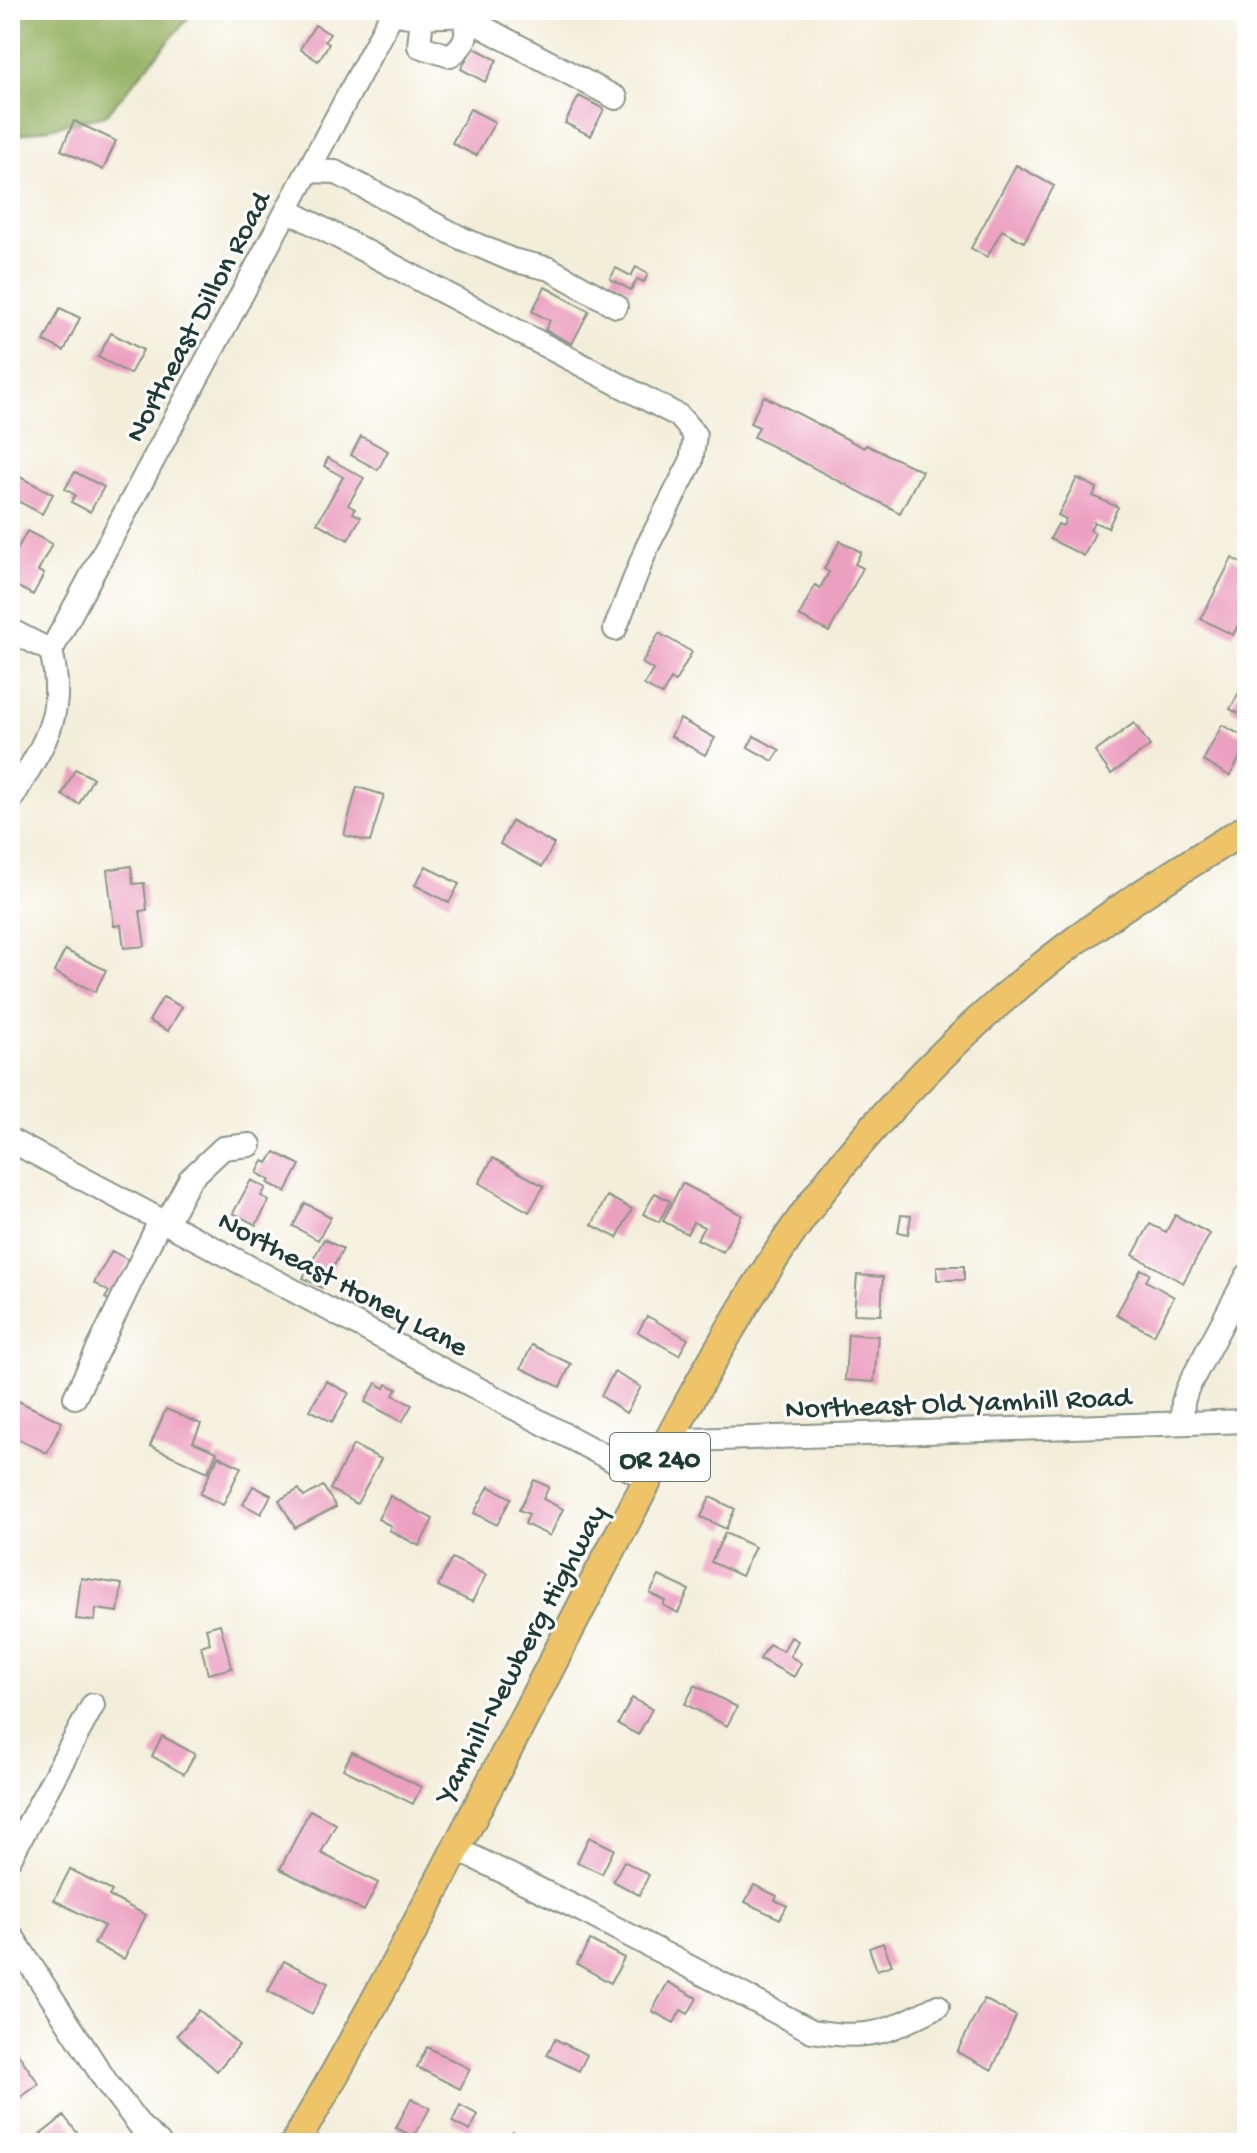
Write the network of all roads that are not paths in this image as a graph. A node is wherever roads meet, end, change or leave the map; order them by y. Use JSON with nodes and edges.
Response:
{"nodes":[{"id":1,"x":393,"y":11,"type":"edge"},
{"id":2,"x":462,"y":16,"type":"junction"},
{"id":3,"x":422,"y":17,"type":"junction"},
{"id":4,"x":616,"y":98,"type":"dead end"},
{"id":5,"x":308,"y":171,"type":"junction"},
{"id":6,"x":287,"y":210,"type":"junction"},
{"id":7,"x":616,"y":306,"type":"dead end"},
{"id":8,"x":615,"y":629,"type":"dead end"},
{"id":9,"x":10,"y":630,"type":"edge"},
{"id":10,"x":51,"y":651,"type":"junction"},
{"id":11,"x":10,"y":802,"type":"edge"},
{"id":12,"x":1247,"y":828,"type":"edge"},
{"id":13,"x":10,"y":1140,"type":"edge"},
{"id":14,"x":250,"y":1145,"type":"dead end"},
{"id":15,"x":164,"y":1221,"type":"junction"},
{"id":16,"x":1247,"y":1276,"type":"edge"},
{"id":17,"x":75,"y":1397,"type":"dead end"},
{"id":18,"x":1247,"y":1421,"type":"edge"},
{"id":19,"x":1182,"y":1423,"type":"junction"},
{"id":20,"x":672,"y":1436,"type":"junction"},
{"id":21,"x":648,"y":1479,"type":"junction"},
{"id":22,"x":93,"y":1705,"type":"dead end"},
{"id":23,"x":455,"y":1848,"type":"junction"},
{"id":24,"x":10,"y":1858,"type":"edge"},
{"id":25,"x":10,"y":1933,"type":"edge"},
{"id":26,"x":938,"y":2006,"type":"dead end"},
{"id":27,"x":159,"y":2143,"type":"edge"},
{"id":28,"x":295,"y":2143,"type":"edge"}],
"edges":[{"from":1,"to":3,"type":"street"},
{"from":1,"to":5,"type":"street","name":"Northeast Dillon Road"},
{"from":2,"to":3,"type":"street"},
{"from":2,"to":3,"type":"street"},
{"from":2,"to":4,"type":"street"},
{"from":5,"to":6,"type":"street","name":"Northeast Dillon Road"},
{"from":5,"to":7,"type":"street"},
{"from":6,"to":8,"type":"street"},
{"from":6,"to":10,"type":"street","name":"Northeast Dillon Road"},
{"from":9,"to":10,"type":"street"},
{"from":10,"to":11,"type":"street"},
{"from":12,"to":20,"type":"main road","name":"Yamhill-Newberg Highway","number":"OR 240"},
{"from":13,"to":15,"type":"street","name":"Northeast Honey Lane"},
{"from":14,"to":15,"type":"street"},
{"from":15,"to":17,"type":"street"},
{"from":15,"to":21,"type":"street","name":"Northeast Honey Lane"},
{"from":16,"to":19,"type":"street"},
{"from":18,"to":19,"type":"street","name":"Northeast Old Yamhill Road"},
{"from":19,"to":20,"type":"street","name":"Northeast Old Yamhill Road"},
{"from":20,"to":21,"type":"main road","name":"Yamhill-Newberg Highway","number":"OR 240"},
{"from":21,"to":23,"type":"main road","name":"Yamhill-Newberg Highway","number":"OR 240"},
{"from":22,"to":24,"type":"street"},
{"from":23,"to":26,"type":"street"},
{"from":23,"to":28,"type":"main road","name":"Yamhill-Newberg Highway","number":"OR 240"},
{"from":25,"to":27,"type":"street"}]}
